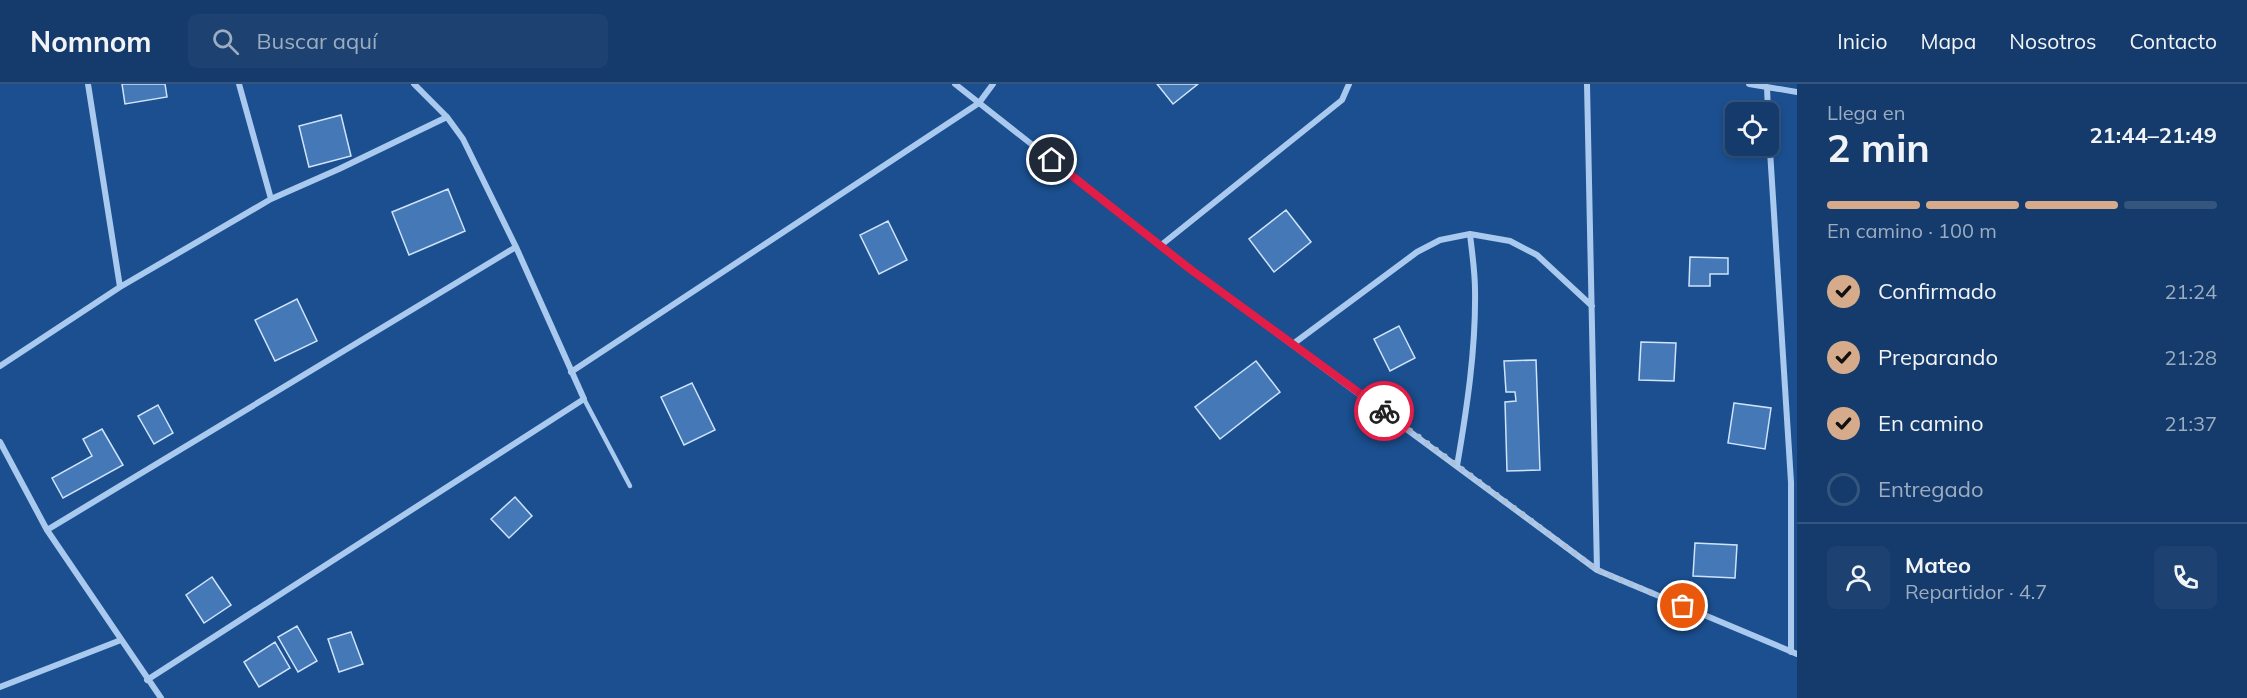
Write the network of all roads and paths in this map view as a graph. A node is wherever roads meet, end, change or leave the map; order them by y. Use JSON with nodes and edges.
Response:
{"nodes":[{"id":1,"x":88,"y":84,"type":"edge"},
{"id":2,"x":239,"y":84,"type":"edge"},
{"id":3,"x":414,"y":84,"type":"edge"},
{"id":4,"x":955,"y":84,"type":"edge"},
{"id":5,"x":993,"y":84,"type":"edge"},
{"id":6,"x":1349,"y":84,"type":"edge"},
{"id":7,"x":1587,"y":84,"type":"edge"},
{"id":8,"x":1749,"y":84,"type":"edge"},
{"id":9,"x":1767,"y":87,"type":"junction"},
{"id":10,"x":1797,"y":92,"type":"edge"},
{"id":11,"x":1768,"y":102,"type":"edge"},
{"id":12,"x":980,"y":103,"type":"junction"},
{"id":13,"x":447,"y":117,"type":"junction"},
{"id":14,"x":1771,"y":156,"type":"edge"},
{"id":15,"x":271,"y":199,"type":"junction"},
{"id":16,"x":1470,"y":234,"type":"junction"},
{"id":17,"x":1160,"y":246,"type":"junction"},
{"id":18,"x":516,"y":247,"type":"junction"},
{"id":19,"x":120,"y":287,"type":"junction"},
{"id":20,"x":1592,"y":306,"type":"junction"},
{"id":21,"x":1293,"y":344,"type":"junction"},
{"id":22,"x":0,"y":366,"type":"edge"},
{"id":23,"x":571,"y":372,"type":"junction"},
{"id":24,"x":584,"y":399,"type":"junction"},
{"id":25,"x":0,"y":442,"type":"edge"},
{"id":26,"x":1456,"y":466,"type":"junction"},
{"id":27,"x":630,"y":486,"type":"dead end"},
{"id":28,"x":47,"y":530,"type":"junction"},
{"id":29,"x":1597,"y":570,"type":"junction"},
{"id":30,"x":121,"y":640,"type":"junction"},
{"id":31,"x":1794,"y":653,"type":"edge"},
{"id":32,"x":147,"y":680,"type":"junction"},
{"id":33,"x":0,"y":687,"type":"edge"},
{"id":34,"x":161,"y":698,"type":"edge"}],
"edges":[{"from":1,"to":19,"type":"street"},
{"from":2,"to":15,"type":"street"},
{"from":3,"to":13,"type":"street"},
{"from":4,"to":12,"type":"street"},
{"from":5,"to":12,"type":"street"},
{"from":6,"to":17,"type":"street"},
{"from":7,"to":20,"type":"street"},
{"from":8,"to":9,"type":"street"},
{"from":9,"to":10,"type":"street"},
{"from":9,"to":11,"type":"street"},
{"from":12,"to":17,"type":"street"},
{"from":12,"to":23,"type":"street"},
{"from":13,"to":15,"type":"street"},
{"from":13,"to":18,"type":"street"},
{"from":14,"to":31,"type":"street"},
{"from":15,"to":19,"type":"street"},
{"from":16,"to":20,"type":"street"},
{"from":16,"to":21,"type":"street"},
{"from":16,"to":26,"type":"street"},
{"from":17,"to":21,"type":"street"},
{"from":18,"to":23,"type":"street"},
{"from":18,"to":28,"type":"street"},
{"from":19,"to":22,"type":"street"},
{"from":20,"to":29,"type":"street"},
{"from":21,"to":26,"type":"street"},
{"from":23,"to":24,"type":"street"},
{"from":24,"to":27,"type":"lane"},
{"from":24,"to":32,"type":"street"},
{"from":25,"to":28,"type":"street"},
{"from":26,"to":29,"type":"street"},
{"from":28,"to":30,"type":"street"},
{"from":29,"to":31,"type":"street"},
{"from":30,"to":32,"type":"street"},
{"from":30,"to":33,"type":"street"},
{"from":32,"to":34,"type":"street"}]}
